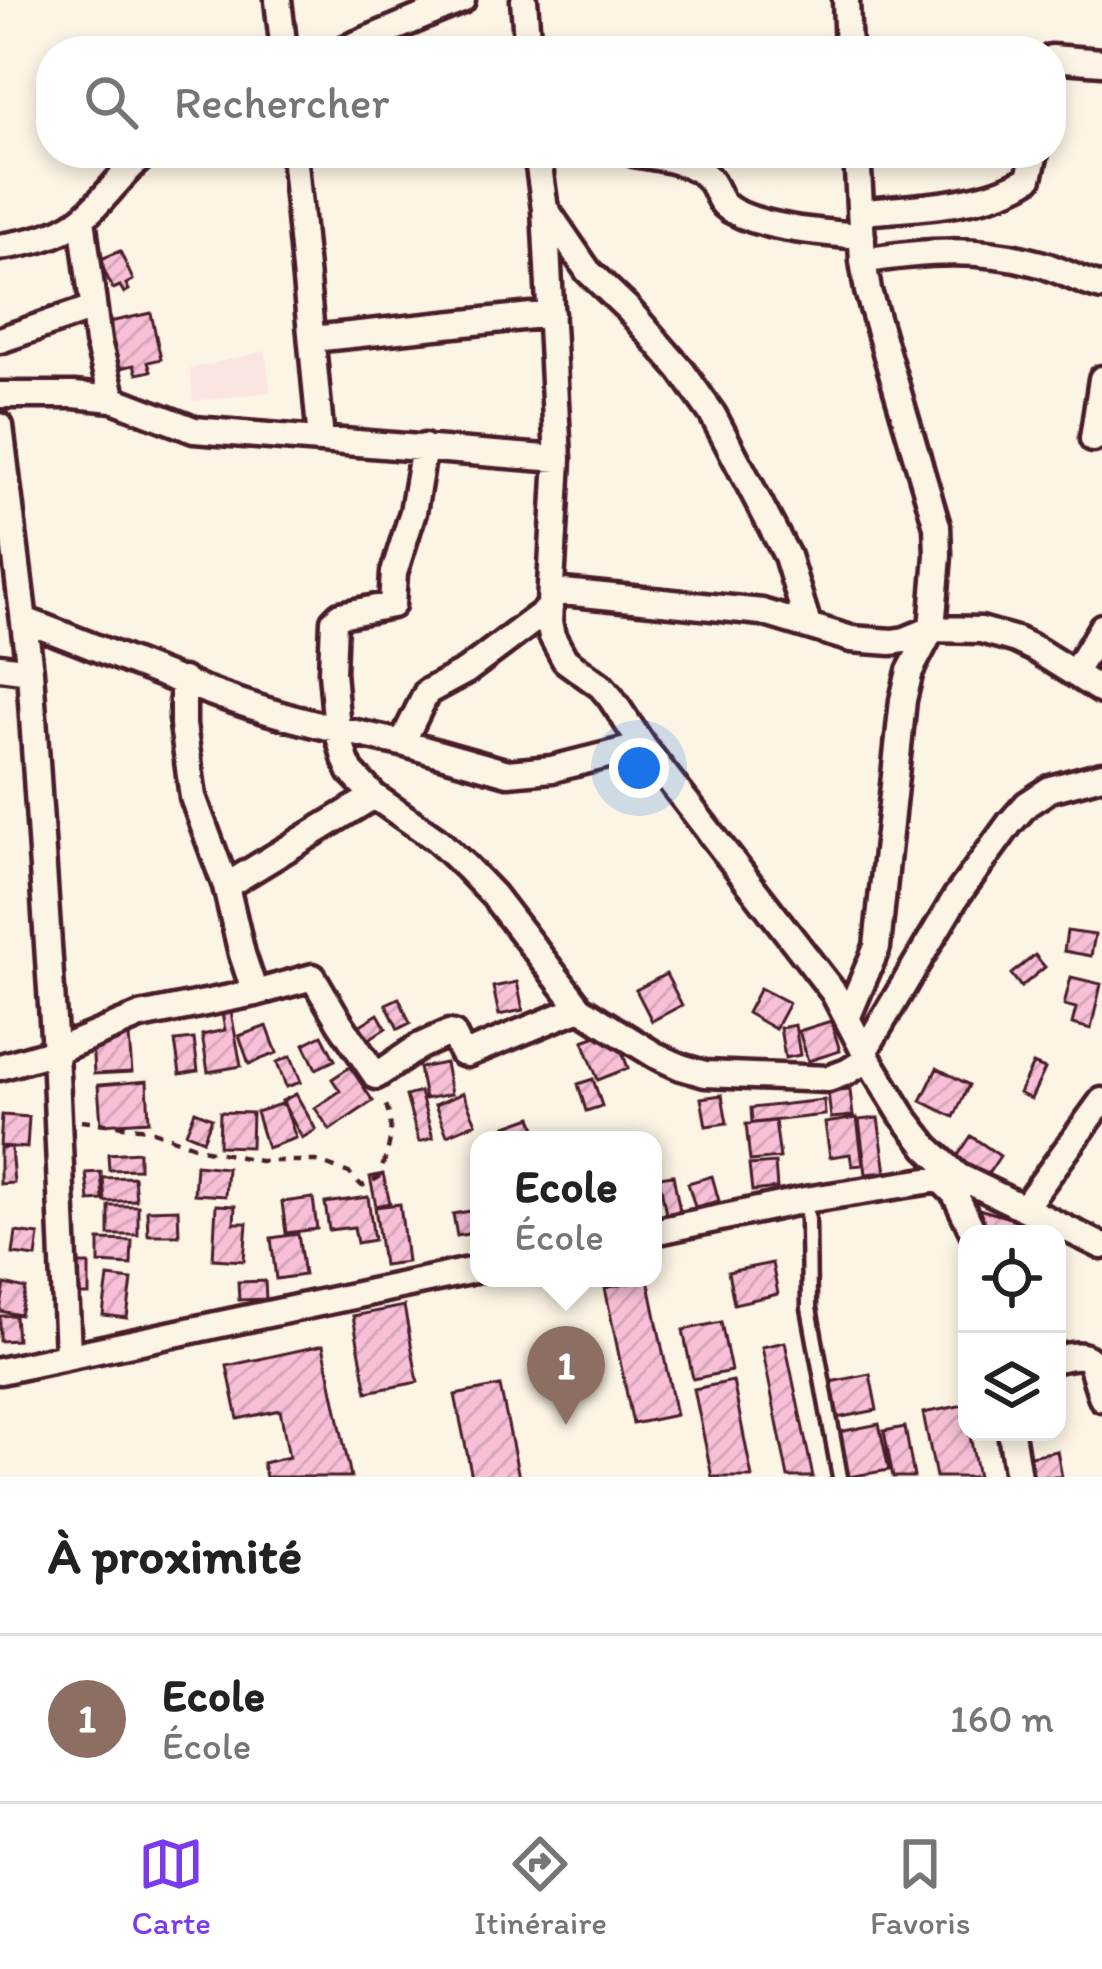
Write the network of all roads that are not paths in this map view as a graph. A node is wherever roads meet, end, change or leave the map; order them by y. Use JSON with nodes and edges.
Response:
{"nodes":[{"id":1,"x":278,"y":0,"type":"edge"},
{"id":2,"x":463,"y":0,"type":"edge"},
{"id":3,"x":524,"y":0,"type":"edge"},
{"id":4,"x":846,"y":0,"type":"edge"},
{"id":5,"x":282,"y":36,"type":"edge"},
{"id":6,"x":376,"y":36,"type":"edge"},
{"id":7,"x":527,"y":36,"type":"edge"},
{"id":8,"x":847,"y":36,"type":"edge"},
{"id":9,"x":1066,"y":59,"type":"edge"},
{"id":10,"x":1102,"y":62,"type":"edge"},
{"id":11,"x":130,"y":168,"type":"edge"},
{"id":12,"x":295,"y":168,"type":"edge"},
{"id":13,"x":539,"y":168,"type":"edge"},
{"id":14,"x":688,"y":168,"type":"edge"},
{"id":15,"x":858,"y":168,"type":"edge"},
{"id":16,"x":1031,"y":168,"type":"edge"},
{"id":17,"x":545,"y":209,"type":"junction"},
{"id":18,"x":82,"y":219,"type":"junction"},
{"id":19,"x":862,"y":236,"type":"junction"},
{"id":20,"x":0,"y":247,"type":"edge"},
{"id":21,"x":1102,"y":287,"type":"edge"},
{"id":22,"x":93,"y":308,"type":"junction"},
{"id":23,"x":550,"y":314,"type":"junction"},
{"id":24,"x":312,"y":339,"type":"junction"},
{"id":25,"x":0,"y":340,"type":"edge"},
{"id":26,"x":1102,"y":379,"type":"edge"},
{"id":27,"x":0,"y":394,"type":"edge"},
{"id":28,"x":113,"y":400,"type":"junction"},
{"id":29,"x":0,"y":426,"type":"edge"},
{"id":30,"x":1094,"y":439,"type":"dead end"},
{"id":31,"x":321,"y":440,"type":"junction"},
{"id":32,"x":424,"y":447,"type":"junction"},
{"id":33,"x":558,"y":459,"type":"junction"},
{"id":34,"x":551,"y":600,"type":"junction"},
{"id":35,"x":24,"y":620,"type":"junction"},
{"id":36,"x":808,"y":626,"type":"junction"},
{"id":37,"x":1102,"y":627,"type":"edge"},
{"id":38,"x":932,"y":629,"type":"junction"},
{"id":39,"x":0,"y":667,"type":"edge"},
{"id":40,"x":30,"y":671,"type":"junction"},
{"id":41,"x":1075,"y":673,"type":"junction"},
{"id":42,"x":183,"y":680,"type":"junction"},
{"id":43,"x":1102,"y":691,"type":"edge"},
{"id":44,"x":338,"y":729,"type":"junction"},
{"id":45,"x":402,"y":743,"type":"junction"},
{"id":46,"x":643,"y":746,"type":"junction"},
{"id":47,"x":1102,"y":775,"type":"edge"},
{"id":48,"x":374,"y":796,"type":"junction"},
{"id":49,"x":226,"y":886,"type":"junction"},
{"id":50,"x":255,"y":993,"type":"junction"},
{"id":51,"x":580,"y":1008,"type":"junction"},
{"id":52,"x":848,"y":1016,"type":"junction"},
{"id":53,"x":55,"y":1051,"type":"junction"},
{"id":54,"x":866,"y":1055,"type":"junction"},
{"id":55,"x":0,"y":1067,"type":"edge"},
{"id":56,"x":1102,"y":1101,"type":"edge"},
{"id":57,"x":949,"y":1177,"type":"junction"},
{"id":58,"x":805,"y":1200,"type":"junction"},
{"id":59,"x":1024,"y":1208,"type":"junction"},
{"id":60,"x":970,"y":1225,"type":"edge"},
{"id":61,"x":662,"y":1230,"type":"edge"},
{"id":62,"x":1102,"y":1246,"type":"edge"},
{"id":63,"x":470,"y":1271,"type":"edge"},
{"id":64,"x":68,"y":1354,"type":"junction"},
{"id":65,"x":1066,"y":1358,"type":"edge"},
{"id":66,"x":0,"y":1371,"type":"edge"},
{"id":67,"x":1102,"y":1398,"type":"edge"},
{"id":68,"x":1012,"y":1441,"type":"edge"},
{"id":69,"x":840,"y":1477,"type":"edge"},
{"id":70,"x":1018,"y":1477,"type":"edge"}],
"edges":[{"from":1,"to":5,"type":"street"},
{"from":2,"to":6,"type":"street"},
{"from":3,"to":7,"type":"street"},
{"from":4,"to":8,"type":"street"},
{"from":9,"to":10,"type":"street"},
{"from":11,"to":18,"type":"street"},
{"from":12,"to":24,"type":"street"},
{"from":13,"to":17,"type":"street"},
{"from":14,"to":19,"type":"street"},
{"from":15,"to":19,"type":"street"},
{"from":16,"to":19,"type":"street"},
{"from":17,"to":23,"type":"street"},
{"from":17,"to":36,"type":"street"},
{"from":18,"to":20,"type":"street"},
{"from":18,"to":22,"type":"street"},
{"from":19,"to":21,"type":"street"},
{"from":19,"to":38,"type":"street"},
{"from":22,"to":25,"type":"street"},
{"from":22,"to":28,"type":"street"},
{"from":23,"to":24,"type":"street"},
{"from":23,"to":33,"type":"street"},
{"from":24,"to":31,"type":"street"},
{"from":26,"to":30,"type":"street"},
{"from":27,"to":28,"type":"street"},
{"from":28,"to":31,"type":"street"},
{"from":29,"to":35,"type":"street"},
{"from":31,"to":32,"type":"street"},
{"from":32,"to":33,"type":"street"},
{"from":32,"to":44,"type":"street"},
{"from":33,"to":34,"type":"street"},
{"from":34,"to":36,"type":"street"},
{"from":34,"to":45,"type":"street"},
{"from":34,"to":46,"type":"street"},
{"from":35,"to":40,"type":"street"},
{"from":35,"to":42,"type":"street"},
{"from":36,"to":38,"type":"street"},
{"from":37,"to":41,"type":"street"},
{"from":38,"to":41,"type":"street"},
{"from":38,"to":52,"type":"street"},
{"from":39,"to":40,"type":"street"},
{"from":40,"to":53,"type":"street"},
{"from":41,"to":43,"type":"street"},
{"from":42,"to":44,"type":"street"},
{"from":42,"to":49,"type":"street"},
{"from":44,"to":45,"type":"street"},
{"from":44,"to":48,"type":"street"},
{"from":45,"to":46,"type":"street"},
{"from":46,"to":52,"type":"street"},
{"from":47,"to":54,"type":"street"},
{"from":48,"to":49,"type":"street"},
{"from":48,"to":51,"type":"street"},
{"from":49,"to":50,"type":"street"},
{"from":50,"to":51,"type":"street"},
{"from":50,"to":53,"type":"street"},
{"from":51,"to":54,"type":"street"},
{"from":52,"to":54,"type":"street"},
{"from":53,"to":55,"type":"street"},
{"from":53,"to":64,"type":"street"},
{"from":54,"to":57,"type":"street"},
{"from":56,"to":59,"type":"street"},
{"from":57,"to":58,"type":"street"},
{"from":57,"to":59,"type":"street"},
{"from":57,"to":60,"type":"street"},
{"from":58,"to":61,"type":"street"},
{"from":58,"to":69,"type":"lane"},
{"from":59,"to":62,"type":"street"},
{"from":63,"to":64,"type":"street"},
{"from":64,"to":66,"type":"street"},
{"from":65,"to":67,"type":"street"},
{"from":68,"to":70,"type":"street"}]}
